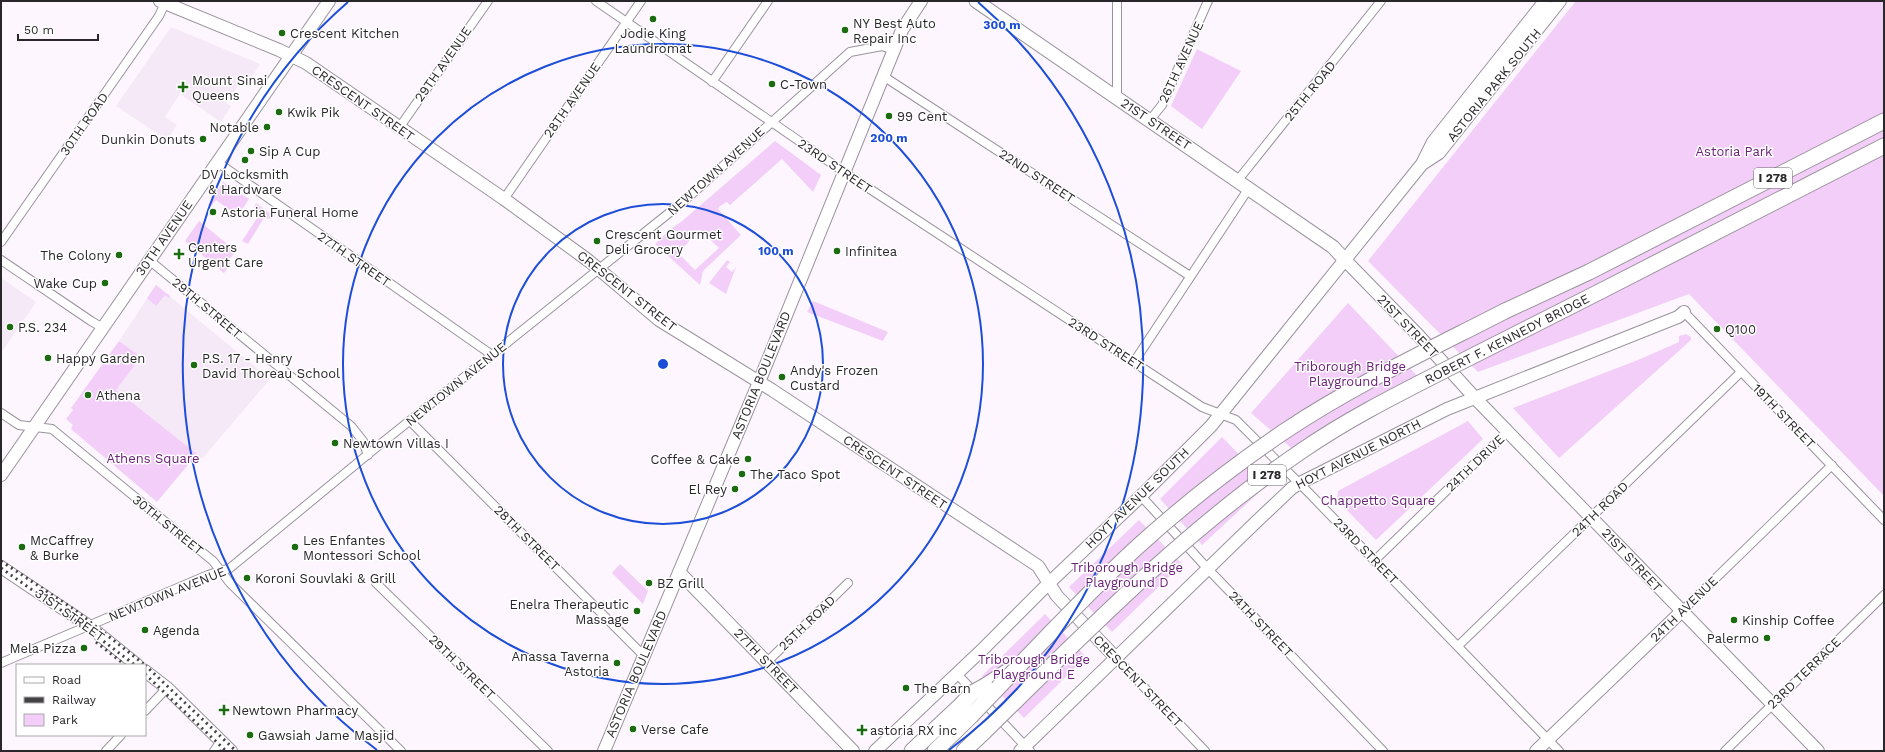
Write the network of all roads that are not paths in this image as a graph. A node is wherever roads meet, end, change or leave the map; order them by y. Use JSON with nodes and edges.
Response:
{"nodes":[{"id":1,"x":329,"y":1,"type":"edge"},
{"id":2,"x":488,"y":1,"type":"edge"},
{"id":3,"x":596,"y":1,"type":"edge"},
{"id":4,"x":641,"y":1,"type":"edge"},
{"id":5,"x":768,"y":1,"type":"edge"},
{"id":6,"x":921,"y":1,"type":"edge"},
{"id":7,"x":976,"y":1,"type":"edge"},
{"id":8,"x":1117,"y":1,"type":"edge"},
{"id":9,"x":1208,"y":1,"type":"edge"},
{"id":10,"x":1381,"y":1,"type":"edge"},
{"id":11,"x":1545,"y":1,"type":"edge"},
{"id":12,"x":1560,"y":1,"type":"edge"},
{"id":13,"x":162,"y":2,"type":"edge"},
{"id":14,"x":626,"y":22,"type":"junction"},
{"id":15,"x":894,"y":50,"type":"junction"},
{"id":16,"x":292,"y":56,"type":"junction"},
{"id":17,"x":883,"y":76,"type":"junction"},
{"id":18,"x":712,"y":82,"type":"junction"},
{"id":19,"x":1117,"y":97,"type":"junction"},
{"id":20,"x":1150,"y":120,"type":"junction"},
{"id":21,"x":1884,"y":121,"type":"edge"},
{"id":22,"x":771,"y":122,"type":"junction"},
{"id":23,"x":399,"y":128,"type":"junction"},
{"id":24,"x":1884,"y":146,"type":"edge"},
{"id":25,"x":217,"y":162,"type":"junction"},
{"id":26,"x":1422,"y":164,"type":"junction"},
{"id":27,"x":844,"y":172,"type":"junction"},
{"id":28,"x":1243,"y":184,"type":"junction"},
{"id":29,"x":504,"y":200,"type":"junction"},
{"id":30,"x":1,"y":242,"type":"edge"},
{"id":31,"x":1,"y":260,"type":"edge"},
{"id":32,"x":149,"y":260,"type":"junction"},
{"id":33,"x":1346,"y":260,"type":"junction"},
{"id":34,"x":600,"y":269,"type":"junction"},
{"id":35,"x":1190,"y":276,"type":"junction"},
{"id":36,"x":1684,"y":312,"type":"joint"},
{"id":37,"x":103,"y":328,"type":"junction"},
{"id":38,"x":492,"y":356,"type":"junction"},
{"id":39,"x":1134,"y":362,"type":"junction"},
{"id":40,"x":1741,"y":372,"type":"junction"},
{"id":41,"x":759,"y":382,"type":"junction"},
{"id":42,"x":1475,"y":398,"type":"junction"},
{"id":43,"x":1,"y":413,"type":"edge"},
{"id":44,"x":1220,"y":414,"type":"junction"},
{"id":45,"x":410,"y":421,"type":"junction"},
{"id":46,"x":35,"y":427,"type":"junction"},
{"id":47,"x":1508,"y":431,"type":"junction"},
{"id":48,"x":368,"y":455,"type":"junction"},
{"id":49,"x":1832,"y":465,"type":"junction"},
{"id":50,"x":1,"y":476,"type":"edge"},
{"id":51,"x":1300,"y":483,"type":"junction"},
{"id":52,"x":1141,"y":496,"type":"junction"},
{"id":53,"x":1592,"y":517,"type":"junction"},
{"id":54,"x":1884,"y":520,"type":"edge"},
{"id":55,"x":1374,"y":561,"type":"junction"},
{"id":56,"x":1,"y":568,"type":"edge"},
{"id":57,"x":1208,"y":569,"type":"junction"},
{"id":58,"x":220,"y":572,"type":"junction"},
{"id":59,"x":679,"y":572,"type":"junction"},
{"id":60,"x":848,"y":583,"type":"dead end"},
{"id":61,"x":1049,"y":583,"type":"junction"},
{"id":62,"x":376,"y":584,"type":"dead end"},
{"id":63,"x":1884,"y":595,"type":"edge"},
{"id":64,"x":1682,"y":611,"type":"junction"},
{"id":65,"x":89,"y":626,"type":"junction"},
{"id":66,"x":1458,"y":646,"type":"junction"},
{"id":67,"x":643,"y":656,"type":"junction"},
{"id":68,"x":1116,"y":658,"type":"junction"},
{"id":69,"x":1026,"y":660,"type":"junction"},
{"id":70,"x":767,"y":662,"type":"junction"},
{"id":71,"x":1,"y":663,"type":"edge"},
{"id":72,"x":136,"y":664,"type":"edge"},
{"id":73,"x":146,"y":672,"type":"edge"},
{"id":74,"x":957,"y":674,"type":"junction"},
{"id":75,"x":167,"y":688,"type":"junction"},
{"id":76,"x":1772,"y":704,"type":"junction"},
{"id":77,"x":146,"y":710,"type":"edge"},
{"id":78,"x":965,"y":710,"type":"junction"},
{"id":79,"x":120,"y":736,"type":"edge"},
{"id":80,"x":1548,"y":739,"type":"junction"},
{"id":81,"x":217,"y":746,"type":"edge"},
{"id":82,"x":1025,"y":749,"type":"edge"},
{"id":83,"x":106,"y":751,"type":"edge"},
{"id":84,"x":231,"y":751,"type":"edge"},
{"id":85,"x":401,"y":751,"type":"edge"},
{"id":86,"x":548,"y":751,"type":"edge"},
{"id":87,"x":604,"y":751,"type":"edge"},
{"id":88,"x":853,"y":751,"type":"edge"},
{"id":89,"x":875,"y":751,"type":"edge"},
{"id":90,"x":912,"y":751,"type":"edge"},
{"id":91,"x":920,"y":751,"type":"edge"},
{"id":92,"x":935,"y":751,"type":"edge"},
{"id":93,"x":964,"y":751,"type":"edge"},
{"id":94,"x":1205,"y":751,"type":"edge"},
{"id":95,"x":1383,"y":751,"type":"edge"},
{"id":96,"x":1536,"y":751,"type":"edge"},
{"id":97,"x":1559,"y":751,"type":"edge"},
{"id":98,"x":1724,"y":751,"type":"edge"},
{"id":99,"x":1818,"y":751,"type":"edge"}],
"edges":[{"from":1,"to":16,"type":"street","name":"30TH AVENUE"},
{"from":2,"to":23,"type":"street","name":"29TH AVENUE"},
{"from":3,"to":14,"type":"street","name":"23RD STREET"},
{"from":4,"to":14,"type":"street","name":"28TH AVENUE"},
{"from":5,"to":18,"type":"street"},
{"from":6,"to":15,"type":"street","name":"ASTORIA BOULEVARD"},
{"from":7,"to":19,"type":"main road","name":"21ST STREET"},
{"from":8,"to":19,"type":"street"},
{"from":9,"to":20,"type":"street","name":"26TH AVENUE"},
{"from":10,"to":28,"type":"street","name":"25TH ROAD"},
{"from":11,"to":26,"type":"street","name":"ASTORIA PARK SOUTH"},
{"from":12,"to":26,"type":"street","name":"ASTORIA PARK SOUTH"},
{"from":13,"to":16,"type":"street","name":"CRESCENT STREET"},
{"from":13,"to":30,"type":"street","name":"30TH ROAD"},
{"from":14,"to":18,"type":"street","name":"23RD STREET"},
{"from":14,"to":29,"type":"street","name":"28TH AVENUE"},
{"from":15,"to":17,"type":"street","name":"ASTORIA BOULEVARD"},
{"from":15,"to":22,"type":"street","name":"NEWTOWN AVENUE"},
{"from":16,"to":23,"type":"street","name":"CRESCENT STREET"},
{"from":16,"to":25,"type":"street","name":"30TH AVENUE"},
{"from":17,"to":27,"type":"street","name":"ASTORIA BOULEVARD"},
{"from":17,"to":35,"type":"street","name":"22ND STREET"},
{"from":18,"to":22,"type":"street","name":"23RD STREET"},
{"from":19,"to":20,"type":"main road","name":"21ST STREET"},
{"from":20,"to":28,"type":"main road","name":"21ST STREET"},
{"from":21,"to":69,"type":"highway","name":"ROBERT F. KENNEDY BRIDGE","number":"I 278","bridge":true},
{"from":22,"to":27,"type":"street","name":"23RD STREET"},
{"from":22,"to":34,"type":"street","name":"NEWTOWN AVENUE"},
{"from":23,"to":29,"type":"street","name":"CRESCENT STREET"},
{"from":24,"to":93,"type":"highway","name":"ROBERT F. KENNEDY BRIDGE","number":"I 278","bridge":true},
{"from":25,"to":32,"type":"street","name":"30TH AVENUE"},
{"from":25,"to":38,"type":"street","name":"27TH STREET"},
{"from":26,"to":33,"type":"street","name":"ASTORIA PARK SOUTH"},
{"from":27,"to":39,"type":"street","name":"23RD STREET"},
{"from":27,"to":41,"type":"street","name":"ASTORIA BOULEVARD"},
{"from":28,"to":33,"type":"main road","name":"21ST STREET"},
{"from":28,"to":35,"type":"street","name":"25TH ROAD"},
{"from":29,"to":34,"type":"street","name":"CRESCENT STREET"},
{"from":31,"to":37,"type":"street"},
{"from":32,"to":37,"type":"street","name":"30TH AVENUE"},
{"from":32,"to":48,"type":"street","name":"29TH STREET"},
{"from":33,"to":42,"type":"street","name":"21ST STREET"},
{"from":33,"to":44,"type":"street","name":"HOYT AVENUE SOUTH"},
{"from":34,"to":38,"type":"street","name":"NEWTOWN AVENUE"},
{"from":34,"to":41,"type":"street","name":"CRESCENT STREET"},
{"from":35,"to":39,"type":"street","name":"25TH ROAD"},
{"from":36,"to":40,"type":"street","name":"19TH STREET"},
{"from":36,"to":42,"type":"street","name":"HOYT AVENUE NORTH"},
{"from":37,"to":46,"type":"street","name":"30TH AVENUE"},
{"from":38,"to":45,"type":"street","name":"NEWTOWN AVENUE"},
{"from":39,"to":44,"type":"street","name":"23RD STREET"},
{"from":40,"to":49,"type":"street","name":"19TH STREET"},
{"from":40,"to":53,"type":"street","name":"24TH ROAD"},
{"from":41,"to":59,"type":"street","name":"ASTORIA BOULEVARD"},
{"from":41,"to":61,"type":"street","name":"CRESCENT STREET"},
{"from":42,"to":47,"type":"street","name":"21ST STREET"},
{"from":42,"to":51,"type":"street","name":"HOYT AVENUE NORTH"},
{"from":43,"to":46,"type":"street","name":"30TH STREET"},
{"from":44,"to":51,"type":"street","name":"23RD STREET"},
{"from":44,"to":52,"type":"street","name":"HOYT AVENUE SOUTH"},
{"from":45,"to":48,"type":"street","name":"NEWTOWN AVENUE"},
{"from":45,"to":67,"type":"street","name":"28TH STREET"},
{"from":46,"to":50,"type":"street","name":"30TH AVENUE"},
{"from":46,"to":58,"type":"street","name":"30TH STREET"},
{"from":47,"to":53,"type":"street","name":"21ST STREET"},
{"from":47,"to":55,"type":"street","name":"24TH DRIVE"},
{"from":48,"to":58,"type":"street","name":"NEWTOWN AVENUE"},
{"from":49,"to":54,"type":"street","name":"19TH STREET"},
{"from":49,"to":64,"type":"street","name":"24TH AVENUE"},
{"from":51,"to":55,"type":"street","name":"23RD STREET"},
{"from":51,"to":57,"type":"street","name":"HOYT AVENUE NORTH"},
{"from":52,"to":57,"type":"street","name":"24TH STREET"},
{"from":52,"to":61,"type":"street","name":"HOYT AVENUE SOUTH"},
{"from":53,"to":64,"type":"street","name":"21ST STREET"},
{"from":53,"to":66,"type":"street","name":"24TH ROAD"},
{"from":55,"to":66,"type":"street","name":"23RD STREET"},
{"from":56,"to":65,"type":"street","name":"31ST STREET"},
{"from":57,"to":68,"type":"street","name":"HOYT AVENUE NORTH"},
{"from":57,"to":95,"type":"street","name":"24TH STREET"},
{"from":58,"to":65,"type":"street","name":"NEWTOWN AVENUE"},
{"from":58,"to":85,"type":"street","name":"30TH STREET"},
{"from":59,"to":67,"type":"street","name":"ASTORIA BOULEVARD"},
{"from":59,"to":70,"type":"street","name":"27TH STREET"},
{"from":60,"to":70,"type":"street","name":"25TH ROAD"},
{"from":61,"to":68,"type":"street","name":"CRESCENT STREET"},
{"from":61,"to":74,"type":"street","name":"HOYT AVENUE SOUTH"},
{"from":62,"to":86,"type":"street","name":"29TH STREET"},
{"from":63,"to":76,"type":"street","name":"23RD TERRACE"},
{"from":64,"to":76,"type":"street","name":"21ST STREET"},
{"from":64,"to":80,"type":"street","name":"24TH AVENUE"},
{"from":65,"to":71,"type":"street","name":"NEWTOWN AVENUE"},
{"from":65,"to":72,"type":"street","name":"31ST STREET"},
{"from":66,"to":80,"type":"street","name":"23RD STREET"},
{"from":67,"to":87,"type":"street","name":"ASTORIA BOULEVARD"},
{"from":68,"to":82,"type":"street","name":"HOYT AVENUE NORTH"},
{"from":68,"to":94,"type":"street","name":"CRESCENT STREET"},
{"from":69,"to":78,"type":"highway","number":"I 278","bridge":true},
{"from":69,"to":78,"type":"highway","bridge":true},
{"from":70,"to":88,"type":"street","name":"27TH STREET"},
{"from":73,"to":75,"type":"street"},
{"from":74,"to":82,"type":"street"},
{"from":74,"to":89,"type":"street","name":"HOYT AVENUE SOUTH"},
{"from":75,"to":77,"type":"street"},
{"from":75,"to":81,"type":"street"},
{"from":76,"to":98,"type":"street","name":"23RD TERRACE"},
{"from":76,"to":99,"type":"street","name":"21ST STREET"},
{"from":78,"to":90,"type":"highway"},
{"from":78,"to":91,"type":"highway"},
{"from":78,"to":92,"type":"highway","number":"I 278"},
{"from":79,"to":83,"type":"street"},
{"from":80,"to":96,"type":"street","name":"24TH AVENUE"},
{"from":80,"to":97,"type":"street","name":"23RD STREET"},
{"from":81,"to":84,"type":"street"}]}
